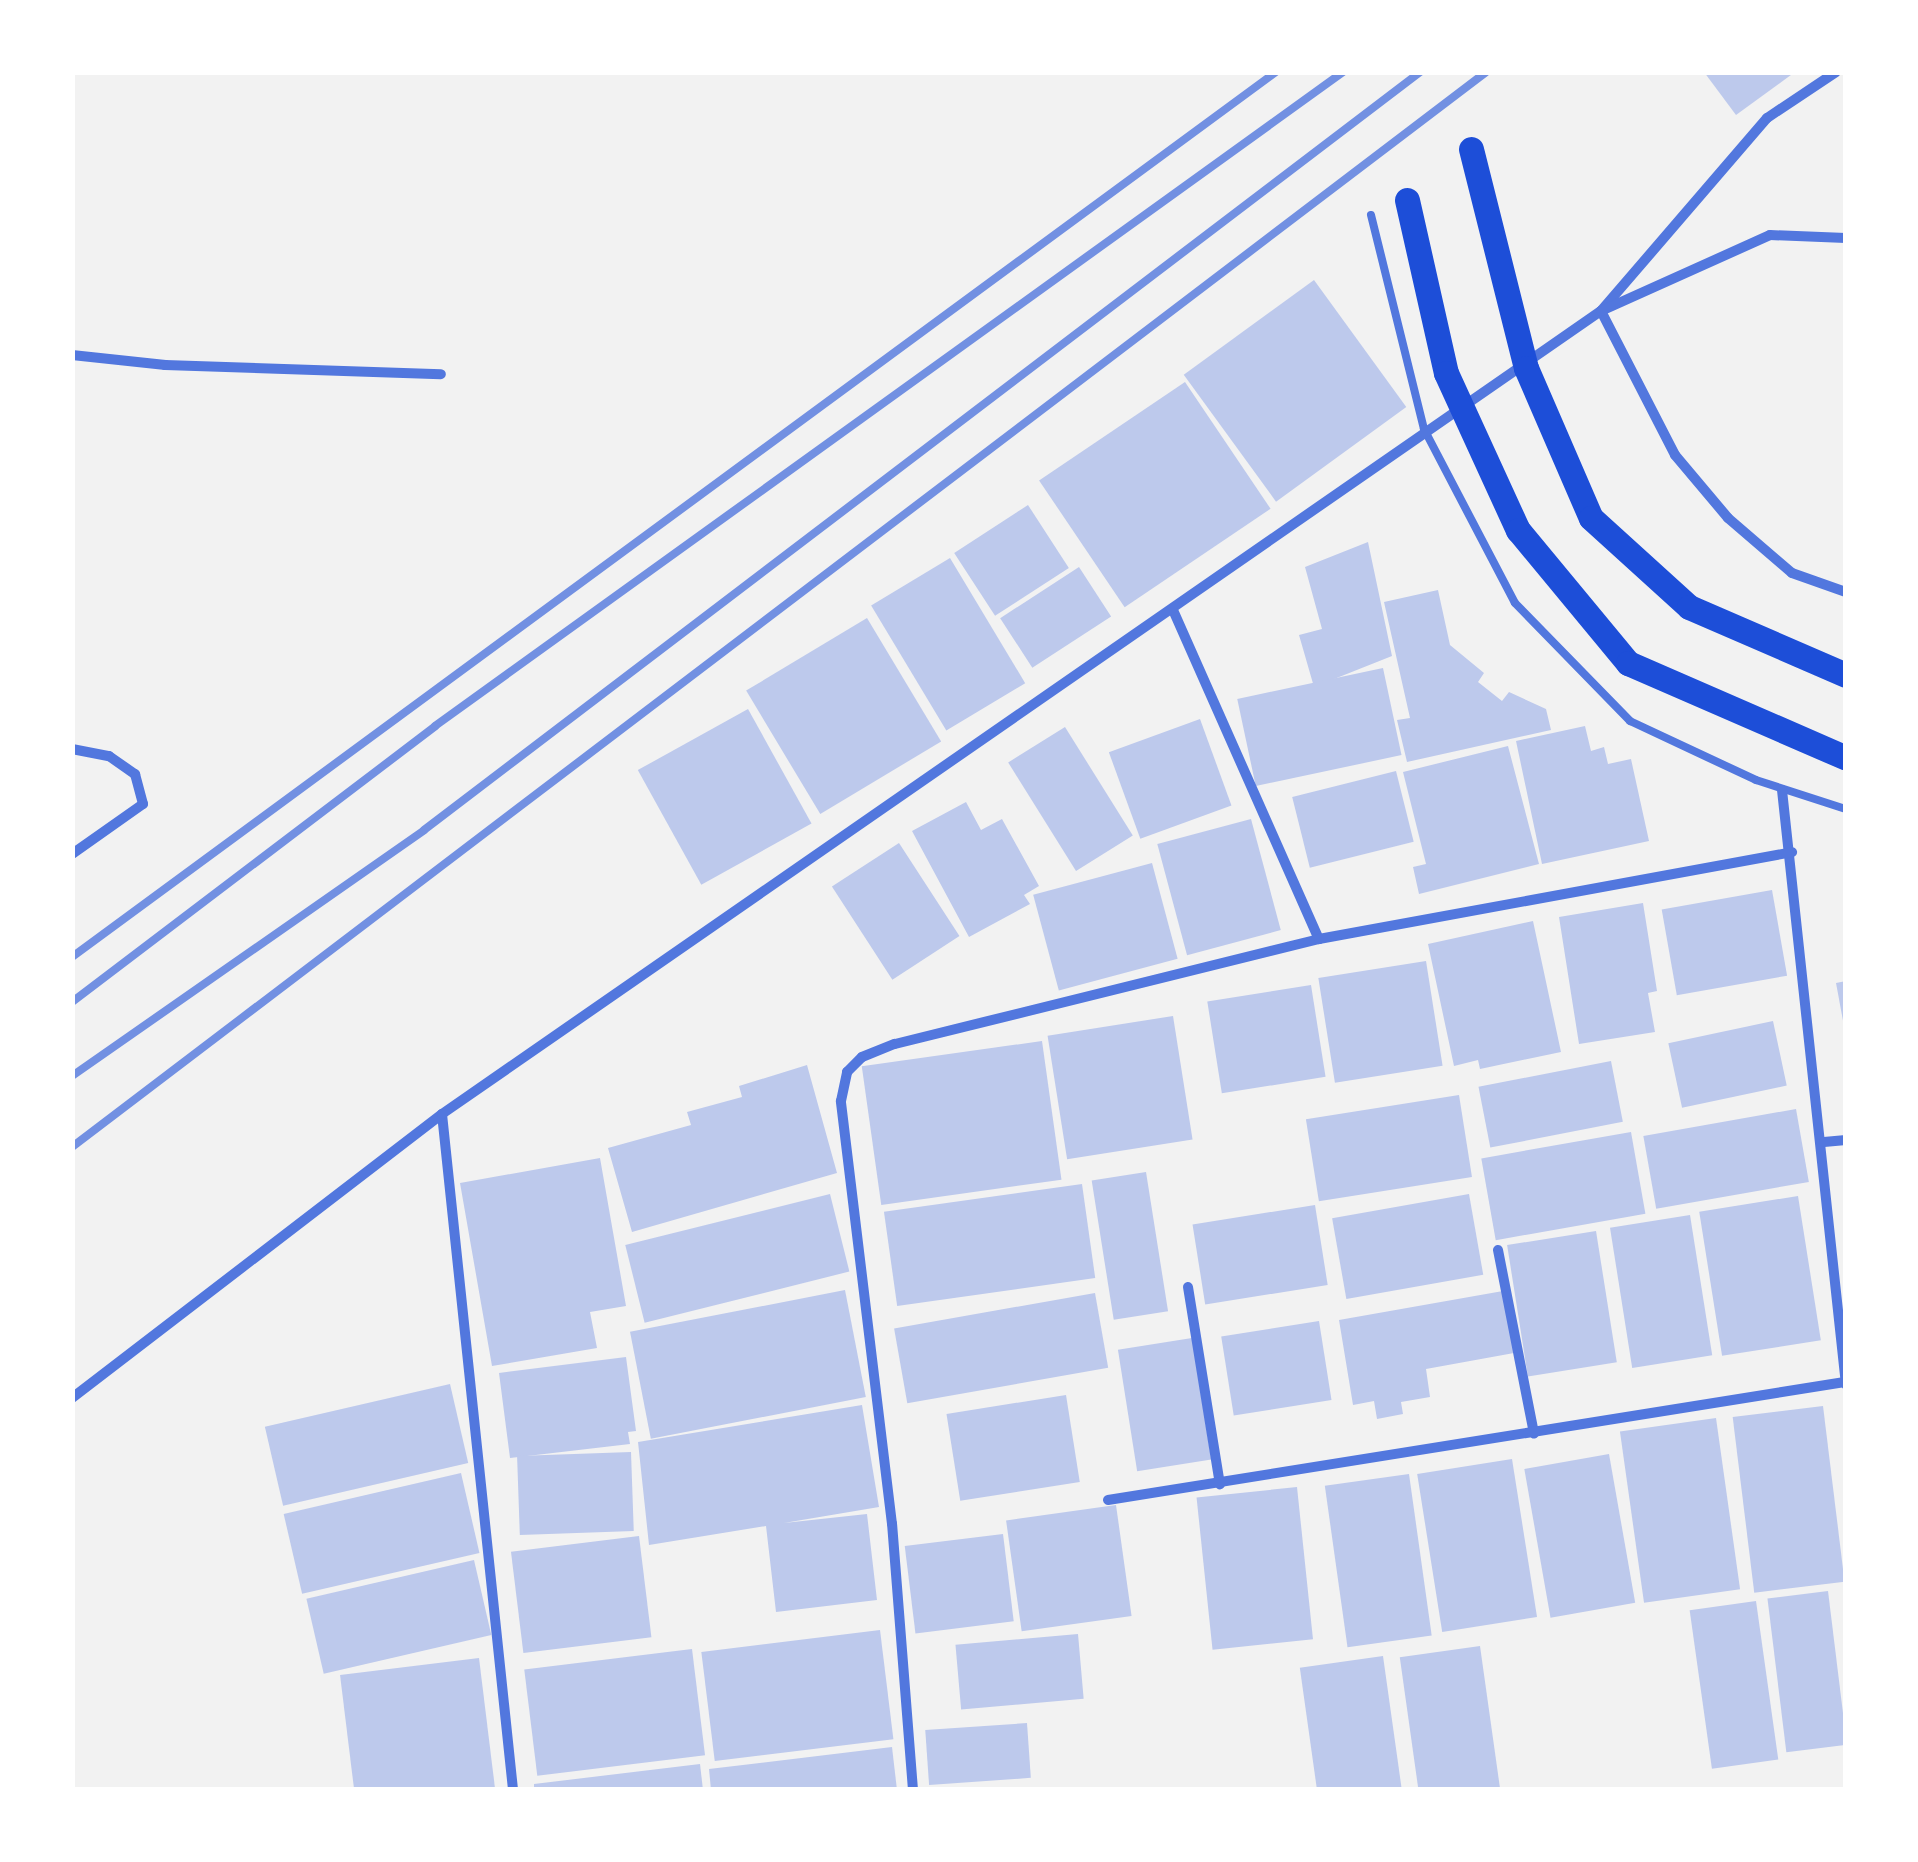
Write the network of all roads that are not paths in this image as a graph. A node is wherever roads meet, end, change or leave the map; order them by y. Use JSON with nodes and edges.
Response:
{"nodes":[{"id":1,"x":1836,"y":72,"type":"edge"},
{"id":2,"x":1471,"y":149,"type":"dead end"},
{"id":3,"x":1407,"y":200,"type":"dead end"},
{"id":4,"x":1372,"y":215,"type":"dead end"},
{"id":5,"x":1846,"y":238,"type":"edge"},
{"id":6,"x":1601,"y":311,"type":"junction"},
{"id":7,"x":72,"y":354,"type":"edge"},
{"id":8,"x":441,"y":374,"type":"dead end"},
{"id":9,"x":1424,"y":429,"type":"junction"},
{"id":10,"x":1846,"y":592,"type":"edge"},
{"id":11,"x":1174,"y":610,"type":"junction"},
{"id":12,"x":1846,"y":675,"type":"edge"},
{"id":13,"x":72,"y":749,"type":"edge"},
{"id":14,"x":1846,"y":758,"type":"edge"},
{"id":15,"x":1782,"y":790,"type":"junction"},
{"id":16,"x":1846,"y":809,"type":"edge"},
{"id":17,"x":1792,"y":852,"type":"junction"},
{"id":18,"x":72,"y":854,"type":"edge"},
{"id":19,"x":1319,"y":939,"type":"junction"},
{"id":20,"x":442,"y":1114,"type":"junction"},
{"id":21,"x":1846,"y":1140,"type":"edge"},
{"id":22,"x":1824,"y":1142,"type":"junction"},
{"id":23,"x":1498,"y":1250,"type":"dead end"},
{"id":24,"x":1188,"y":1287,"type":"dead end"},
{"id":25,"x":1845,"y":1384,"type":"edge"},
{"id":26,"x":72,"y":1398,"type":"edge"},
{"id":27,"x":1534,"y":1434,"type":"junction"},
{"id":28,"x":1220,"y":1484,"type":"junction"},
{"id":29,"x":1108,"y":1500,"type":"dead end"},
{"id":30,"x":513,"y":1790,"type":"edge"},
{"id":31,"x":913,"y":1790,"type":"edge"}],
"edges":[{"from":1,"to":6,"type":"street"},
{"from":2,"to":12,"type":"main road"},
{"from":3,"to":14,"type":"main road"},
{"from":4,"to":9,"type":"lane"},
{"from":5,"to":6,"type":"street"},
{"from":6,"to":9,"type":"street"},
{"from":6,"to":10,"type":"street"},
{"from":7,"to":8,"type":"street"},
{"from":9,"to":11,"type":"street"},
{"from":9,"to":15,"type":"lane"},
{"from":11,"to":19,"type":"street"},
{"from":11,"to":20,"type":"street"},
{"from":13,"to":18,"type":"street"},
{"from":15,"to":16,"type":"lane"},
{"from":15,"to":17,"type":"street"},
{"from":17,"to":19,"type":"street"},
{"from":17,"to":22,"type":"street"},
{"from":19,"to":31,"type":"street"},
{"from":20,"to":26,"type":"street"},
{"from":20,"to":30,"type":"street"},
{"from":21,"to":22,"type":"street"},
{"from":22,"to":25,"type":"street"},
{"from":23,"to":27,"type":"street"},
{"from":24,"to":28,"type":"street"},
{"from":25,"to":27,"type":"street"},
{"from":27,"to":28,"type":"street"},
{"from":28,"to":29,"type":"street"}]}
